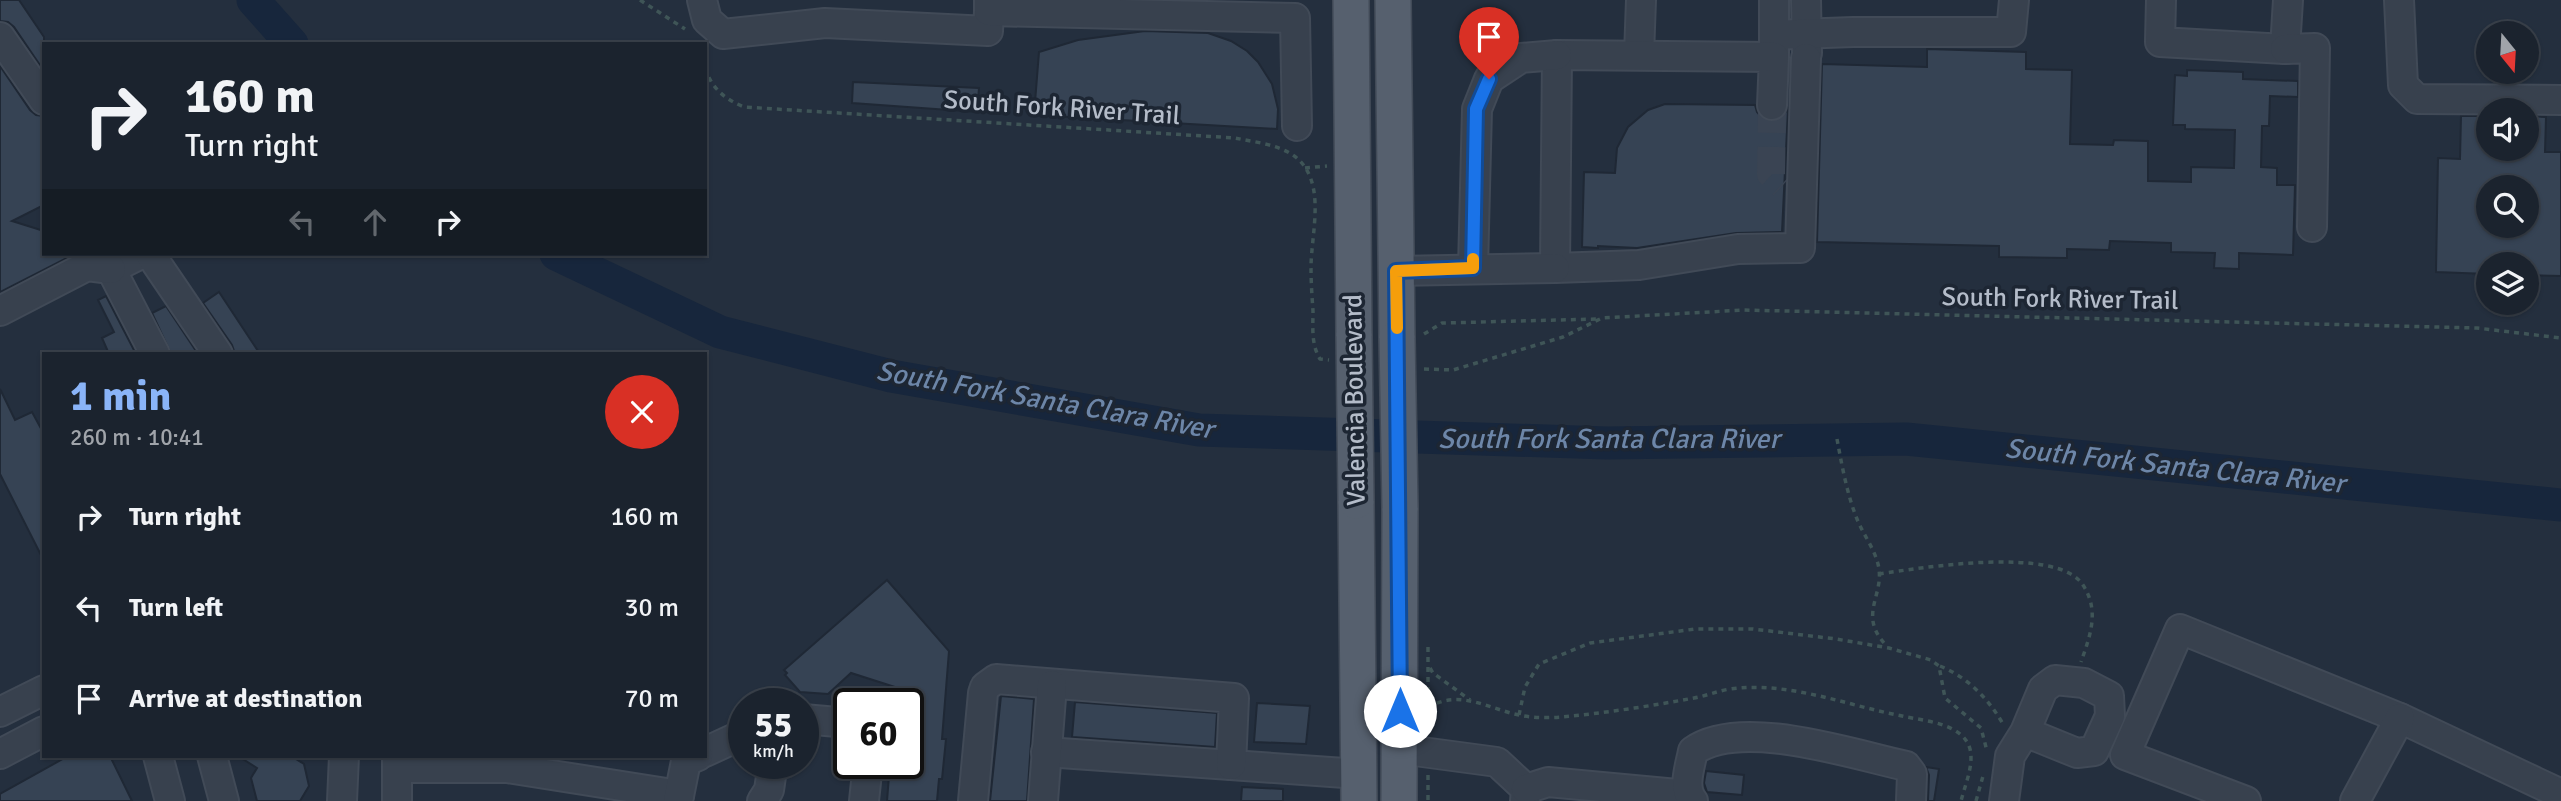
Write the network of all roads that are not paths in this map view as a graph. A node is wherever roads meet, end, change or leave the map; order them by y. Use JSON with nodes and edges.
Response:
{"nodes":[{"id":1,"x":702,"y":0,"type":"edge"},
{"id":2,"x":1351,"y":0,"type":"edge"},
{"id":3,"x":1394,"y":0,"type":"edge"},
{"id":4,"x":1641,"y":0,"type":"edge"},
{"id":5,"x":1774,"y":0,"type":"edge"},
{"id":6,"x":1806,"y":0,"type":"edge"},
{"id":7,"x":2014,"y":0,"type":"edge"},
{"id":8,"x":2161,"y":0,"type":"edge"},
{"id":9,"x":2288,"y":0,"type":"edge"},
{"id":10,"x":2399,"y":0,"type":"edge"},
{"id":11,"x":989,"y":5,"type":"edge"},
{"id":12,"x":1160,"y":7,"type":"edge"},
{"id":13,"x":0,"y":37,"type":"edge"},
{"id":14,"x":1774,"y":46,"type":"junction"},
{"id":15,"x":1806,"y":47,"type":"junction"},
{"id":16,"x":2286,"y":48,"type":"junction"},
{"id":17,"x":1557,"y":55,"type":"junction"},
{"id":18,"x":1640,"y":55,"type":"junction"},
{"id":19,"x":42,"y":97,"type":"edge"},
{"id":20,"x":2561,"y":100,"type":"edge"},
{"id":21,"x":1772,"y":106,"type":"tunnel mouth"},
{"id":22,"x":1297,"y":126,"type":"dead end"},
{"id":23,"x":2312,"y":227,"type":"dead end"},
{"id":24,"x":137,"y":256,"type":"edge"},
{"id":25,"x":151,"y":256,"type":"edge"},
{"id":26,"x":1473,"y":268,"type":"junction"},
{"id":27,"x":1555,"y":268,"type":"junction"},
{"id":28,"x":111,"y":269,"type":"junction"},
{"id":29,"x":1396,"y":271,"type":"junction"},
{"id":30,"x":0,"y":311,"type":"edge"},
{"id":31,"x":154,"y":352,"type":"edge"},
{"id":32,"x":217,"y":352,"type":"edge"},
{"id":33,"x":1052,"y":685,"type":"junction"},
{"id":34,"x":42,"y":691,"type":"edge"},
{"id":35,"x":0,"y":712,"type":"edge"},
{"id":36,"x":2400,"y":718,"type":"junction"},
{"id":37,"x":42,"y":732,"type":"edge"},
{"id":38,"x":728,"y":742,"type":"edge"},
{"id":39,"x":2019,"y":742,"type":"junction"},
{"id":40,"x":1400,"y":749,"type":"junction"},
{"id":41,"x":707,"y":752,"type":"edge"},
{"id":42,"x":1046,"y":752,"type":"junction"},
{"id":43,"x":0,"y":754,"type":"edge"},
{"id":44,"x":159,"y":758,"type":"edge"},
{"id":45,"x":213,"y":758,"type":"edge"},
{"id":46,"x":344,"y":758,"type":"edge"},
{"id":47,"x":696,"y":758,"type":"edge"},
{"id":48,"x":397,"y":762,"type":"edge"},
{"id":49,"x":1231,"y":765,"type":"junction"},
{"id":50,"x":771,"y":779,"type":"edge"},
{"id":51,"x":866,"y":779,"type":"edge"},
{"id":52,"x":1359,"y":788,"type":"edge"},
{"id":53,"x":567,"y":789,"type":"edge"},
{"id":54,"x":1526,"y":795,"type":"edge"},
{"id":55,"x":2553,"y":795,"type":"edge"},
{"id":56,"x":679,"y":798,"type":"edge"},
{"id":57,"x":1691,"y":798,"type":"edge"},
{"id":58,"x":170,"y":801,"type":"edge"},
{"id":59,"x":224,"y":801,"type":"edge"},
{"id":60,"x":342,"y":801,"type":"edge"},
{"id":61,"x":397,"y":801,"type":"edge"},
{"id":62,"x":762,"y":801,"type":"edge"},
{"id":63,"x":864,"y":801,"type":"edge"},
{"id":64,"x":973,"y":801,"type":"edge"},
{"id":65,"x":1043,"y":801,"type":"edge"},
{"id":66,"x":1399,"y":801,"type":"edge"},
{"id":67,"x":1911,"y":801,"type":"edge"},
{"id":68,"x":2004,"y":801,"type":"edge"},
{"id":69,"x":2246,"y":801,"type":"edge"},
{"id":70,"x":2355,"y":801,"type":"edge"}],
"edges":[{"from":1,"to":11,"type":"street"},
{"from":2,"to":52,"type":"main road","name":"Valencia Boulevard","bridge":true},
{"from":3,"to":29,"type":"main road","name":"Valencia Boulevard"},
{"from":4,"to":18,"type":"street"},
{"from":5,"to":14,"type":"street"},
{"from":6,"to":15,"type":"street"},
{"from":7,"to":15,"type":"street"},
{"from":8,"to":16,"type":"street"},
{"from":9,"to":16,"type":"street"},
{"from":10,"to":20,"type":"street"},
{"from":11,"to":12,"type":"street"},
{"from":12,"to":22,"type":"street"},
{"from":13,"to":19,"type":"street"},
{"from":14,"to":15,"type":"street"},
{"from":14,"to":18,"type":"street"},
{"from":14,"to":21,"type":"street"},
{"from":15,"to":27,"type":"street"},
{"from":16,"to":23,"type":"street"},
{"from":17,"to":18,"type":"street"},
{"from":17,"to":26,"type":"street"},
{"from":17,"to":27,"type":"street"},
{"from":24,"to":28,"type":"street"},
{"from":25,"to":32,"type":"street"},
{"from":26,"to":27,"type":"street"},
{"from":26,"to":29,"type":"street"},
{"from":28,"to":30,"type":"street"},
{"from":28,"to":31,"type":"street"},
{"from":29,"to":40,"type":"main road","name":"Valencia Boulevard","bridge":true},
{"from":33,"to":42,"type":"street"},
{"from":33,"to":49,"type":"street"},
{"from":33,"to":64,"type":"street"},
{"from":34,"to":35,"type":"street"},
{"from":36,"to":55,"type":"street"},
{"from":36,"to":69,"type":"street"},
{"from":36,"to":70,"type":"street"},
{"from":37,"to":43,"type":"street"},
{"from":38,"to":41,"type":"street"},
{"from":39,"to":39,"type":"street"},
{"from":39,"to":68,"type":"street"},
{"from":40,"to":54,"type":"street"},
{"from":40,"to":66,"type":"main road","name":"Valencia Boulevard"},
{"from":42,"to":49,"type":"street"},
{"from":42,"to":65,"type":"street"},
{"from":44,"to":58,"type":"street"},
{"from":45,"to":59,"type":"street"},
{"from":46,"to":60,"type":"street"},
{"from":47,"to":56,"type":"street"},
{"from":48,"to":53,"type":"street"},
{"from":48,"to":61,"type":"street"},
{"from":49,"to":52,"type":"street"},
{"from":50,"to":62,"type":"street"},
{"from":51,"to":63,"type":"street"},
{"from":53,"to":56,"type":"street"},
{"from":54,"to":57,"type":"street"},
{"from":57,"to":67,"type":"street"}]}
